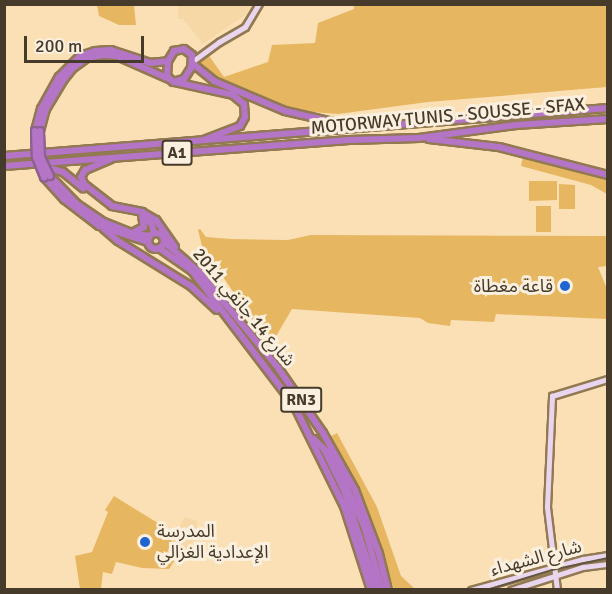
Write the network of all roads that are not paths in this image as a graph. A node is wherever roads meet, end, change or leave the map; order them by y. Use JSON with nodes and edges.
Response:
{"nodes":[{"id":1,"x":259,"y":4,"type":"edge"},
{"id":2,"x":192,"y":60,"type":"junction"},
{"id":3,"x":168,"y":61,"type":"junction"},
{"id":4,"x":172,"y":81,"type":"junction"},
{"id":5,"x":608,"y":108,"type":"edge"},
{"id":6,"x":608,"y":119,"type":"edge"},
{"id":7,"x":355,"y":127,"type":"junction"},
{"id":8,"x":38,"y":131,"type":"junction"},
{"id":9,"x":419,"y":138,"type":"junction"},
{"id":10,"x":203,"y":141,"type":"junction"},
{"id":11,"x":4,"y":156,"type":"edge"},
{"id":12,"x":113,"y":157,"type":"junction"},
{"id":13,"x":34,"y":164,"type":"junction"},
{"id":14,"x":4,"y":166,"type":"edge"},
{"id":15,"x":608,"y":175,"type":"edge"},
{"id":16,"x":47,"y":177,"type":"junction"},
{"id":17,"x":142,"y":216,"type":"junction"},
{"id":18,"x":104,"y":229,"type":"junction"},
{"id":19,"x":131,"y":233,"type":"junction"},
{"id":20,"x":151,"y":237,"type":"junction"},
{"id":21,"x":164,"y":242,"type":"junction"},
{"id":22,"x":159,"y":248,"type":"junction"},
{"id":23,"x":181,"y":255,"type":"junction"},
{"id":24,"x":230,"y":321,"type":"junction"},
{"id":25,"x":608,"y":379,"type":"edge"},
{"id":26,"x":323,"y":433,"type":"junction"},
{"id":27,"x":312,"y":438,"type":"junction"},
{"id":28,"x":608,"y":555,"type":"edge"},
{"id":29,"x":372,"y":562,"type":"junction"},
{"id":30,"x":608,"y":564,"type":"edge"},
{"id":31,"x":552,"y":567,"type":"junction"},
{"id":32,"x":554,"y":576,"type":"junction"},
{"id":33,"x":387,"y":588,"type":"edge"},
{"id":34,"x":371,"y":590,"type":"edge"},
{"id":35,"x":377,"y":590,"type":"edge"},
{"id":36,"x":471,"y":590,"type":"edge"},
{"id":37,"x":511,"y":590,"type":"edge"},
{"id":38,"x":557,"y":590,"type":"edge"}],
"edges":[{"from":1,"to":2,"type":"street"},
{"from":2,"to":3,"type":"highway"},
{"from":2,"to":4,"type":"highway"},
{"from":2,"to":7,"type":"highway"},
{"from":3,"to":4,"type":"highway"},
{"from":3,"to":8,"type":"highway"},
{"from":4,"to":8,"type":"highway"},
{"from":4,"to":10,"type":"highway"},
{"from":5,"to":7,"type":"highway","name":"MOTORWAY TUNIS - SOUSSE - SFAX","number":"A1"},
{"from":6,"to":9,"type":"highway","name":"MOTORWAY TUNIS - SOUSSE - SFAX","number":"A1"},
{"from":7,"to":10,"type":"highway","name":"MOTORWAY TUNIS - SOUSSE - SFAX","number":"A1"},
{"from":8,"to":16,"type":"highway","bridge":true},
{"from":9,"to":12,"type":"highway","name":"MOTORWAY TUNIS - SOUSSE - SFAX","number":"A1"},
{"from":9,"to":15,"type":"highway"},
{"from":10,"to":11,"type":"highway","name":"MOTORWAY TUNIS - SOUSSE - SFAX","number":"A1"},
{"from":12,"to":13,"type":"highway","name":"MOTORWAY TUNIS - SOUSSE - SFAX","number":"A1"},
{"from":12,"to":23,"type":"highway"},
{"from":13,"to":14,"type":"highway","name":"MOTORWAY TUNIS - SOUSSE - SFAX","number":"A1"},
{"from":13,"to":17,"type":"highway"},
{"from":16,"to":18,"type":"highway"},
{"from":16,"to":19,"type":"highway"},
{"from":17,"to":19,"type":"highway"},
{"from":17,"to":20,"type":"highway"},
{"from":18,"to":20,"type":"highway"},
{"from":18,"to":24,"type":"highway"},
{"from":19,"to":20,"type":"highway"},
{"from":20,"to":21,"type":"highway","name":"شارع 14 جانفي 2011","number":"RN3"},
{"from":20,"to":22,"type":"highway","name":"شارع 14 جانفي 2011","number":"RN3"},
{"from":21,"to":22,"type":"highway"},
{"from":21,"to":23,"type":"highway","name":"شارع 14 جانفي 2011","number":"RN3"},
{"from":22,"to":24,"type":"highway","name":"شارع 14 جانفي 2011","number":"RN3"},
{"from":23,"to":26,"type":"highway","name":"شارع 14 جانفي 2011","number":"RN3"},
{"from":24,"to":27,"type":"highway","name":"شارع 14 جانفي 2011","number":"RN3"},
{"from":25,"to":31,"type":"street"},
{"from":26,"to":29,"type":"highway"},
{"from":26,"to":33,"type":"highway","name":"شارع 14 جانفي 2011","number":"RN3"},
{"from":27,"to":29,"type":"highway"},
{"from":27,"to":34,"type":"highway","name":"شارع 14 جانفي 2011","number":"RN3"},
{"from":28,"to":31,"type":"street","name":"شارع الشهداء"},
{"from":29,"to":33,"type":"highway"},
{"from":29,"to":35,"type":"highway"},
{"from":30,"to":32,"type":"street","name":"شارع الشهداء"},
{"from":31,"to":32,"type":"street"},
{"from":31,"to":36,"type":"street","name":"شارع الشهداء"},
{"from":32,"to":37,"type":"street","name":"شارع الشهداء"},
{"from":32,"to":38,"type":"street"}]}
